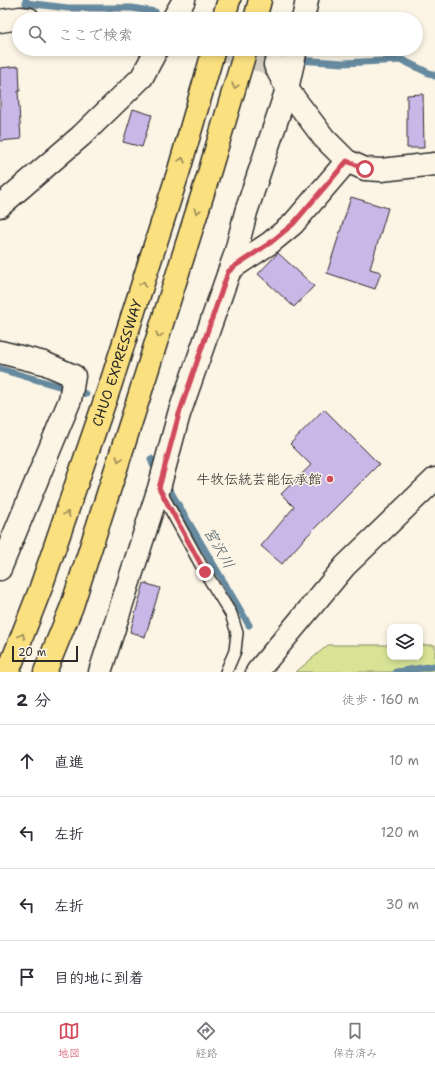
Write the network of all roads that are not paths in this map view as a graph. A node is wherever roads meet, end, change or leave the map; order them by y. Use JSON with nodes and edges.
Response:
{"nodes":[{"id":1,"x":184,"y":0,"type":"edge"},
{"id":2,"x":228,"y":0,"type":"edge"},
{"id":3,"x":260,"y":0,"type":"edge"},
{"id":4,"x":307,"y":0,"type":"edge"},
{"id":5,"x":177,"y":12,"type":"edge"},
{"id":6,"x":225,"y":12,"type":"edge"},
{"id":7,"x":257,"y":12,"type":"edge"},
{"id":8,"x":304,"y":12,"type":"edge"},
{"id":9,"x":12,"y":19,"type":"edge"},
{"id":10,"x":0,"y":20,"type":"edge"},
{"id":11,"x":153,"y":56,"type":"edge"},
{"id":12,"x":212,"y":56,"type":"edge"},
{"id":13,"x":244,"y":56,"type":"edge"},
{"id":14,"x":295,"y":56,"type":"edge"},
{"id":15,"x":275,"y":65,"type":"dead end"},
{"id":16,"x":288,"y":89,"type":"junction"},
{"id":17,"x":347,"y":161,"type":"junction"},
{"id":18,"x":435,"y":164,"type":"edge"},
{"id":19,"x":0,"y":206,"type":"edge"},
{"id":20,"x":228,"y":272,"type":"junction"},
{"id":21,"x":0,"y":352,"type":"edge"},
{"id":22,"x":435,"y":479,"type":"edge"},
{"id":23,"x":159,"y":488,"type":"junction"},
{"id":24,"x":0,"y":569,"type":"edge"},
{"id":25,"x":8,"y":672,"type":"edge"},
{"id":26,"x":45,"y":672,"type":"edge"},
{"id":27,"x":100,"y":672,"type":"edge"},
{"id":28,"x":226,"y":672,"type":"edge"},
{"id":29,"x":257,"y":672,"type":"edge"}],
"edges":[{"from":1,"to":5,"type":"street"},
{"from":2,"to":6,"type":"highway"},
{"from":3,"to":7,"type":"highway"},
{"from":4,"to":8,"type":"street"},
{"from":9,"to":10,"type":"street"},
{"from":11,"to":19,"type":"street"},
{"from":25,"to":12,"type":"highway","name":"CHUO EXPRESSWAY","one_way":true},
{"from":13,"to":26,"type":"highway","one_way":true},
{"from":14,"to":16,"type":"street"},
{"from":15,"to":16,"type":"street"},
{"from":16,"to":17,"type":"street"},
{"from":16,"to":20,"type":"street"},
{"from":17,"to":18,"type":"street"},
{"from":17,"to":20,"type":"street"},
{"from":20,"to":23,"type":"street"},
{"from":21,"to":24,"type":"street"},
{"from":22,"to":29,"type":"street"},
{"from":23,"to":27,"type":"street"},
{"from":23,"to":28,"type":"lane"}]}
